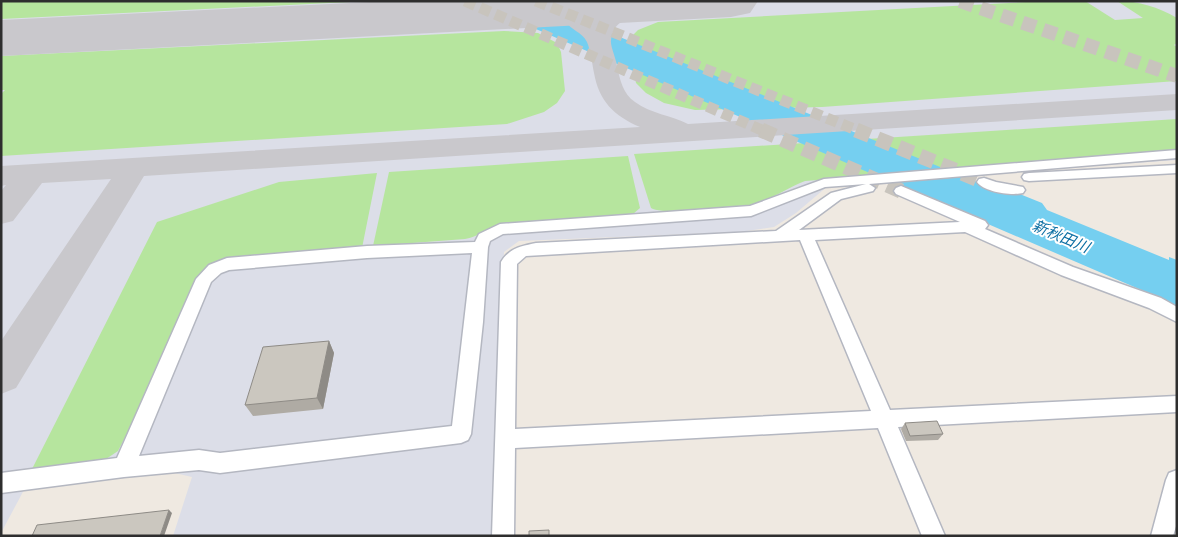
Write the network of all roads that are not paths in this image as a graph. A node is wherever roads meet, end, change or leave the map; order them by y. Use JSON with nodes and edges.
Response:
{"nodes":[{"id":1,"x":1177,"y":154,"type":"edge"},
{"id":2,"x":1177,"y":169,"type":"edge"},
{"id":3,"x":984,"y":182,"type":"tunnel mouth"},
{"id":4,"x":1018,"y":190,"type":"dead end"},
{"id":5,"x":901,"y":191,"type":"tunnel mouth"},
{"id":6,"x":805,"y":235,"type":"junction"},
{"id":7,"x":780,"y":236,"type":"junction"},
{"id":8,"x":480,"y":247,"type":"junction"},
{"id":9,"x":1097,"y":281,"type":"junction"},
{"id":10,"x":1177,"y":315,"type":"edge"},
{"id":11,"x":1177,"y":404,"type":"edge"},
{"id":12,"x":883,"y":418,"type":"junction"},
{"id":13,"x":504,"y":439,"type":"junction"},
{"id":14,"x":124,"y":467,"type":"junction"},
{"id":15,"x":1177,"y":480,"type":"edge"},
{"id":16,"x":1,"y":483,"type":"edge"},
{"id":17,"x":503,"y":536,"type":"edge"},
{"id":18,"x":934,"y":536,"type":"edge"},
{"id":19,"x":1162,"y":536,"type":"edge"}],
"edges":[{"from":1,"to":8,"type":"street"},
{"from":2,"to":7,"type":"street"},
{"from":3,"to":4,"type":"street"},
{"from":5,"to":9,"type":"street"},
{"from":6,"to":7,"type":"street"},
{"from":6,"to":9,"type":"street"},
{"from":6,"to":12,"type":"street"},
{"from":7,"to":13,"type":"street"},
{"from":8,"to":14,"type":"street"},
{"from":8,"to":14,"type":"street"},
{"from":9,"to":10,"type":"street"},
{"from":11,"to":12,"type":"street"},
{"from":12,"to":13,"type":"street"},
{"from":12,"to":18,"type":"street"},
{"from":13,"to":17,"type":"street"},
{"from":14,"to":16,"type":"street"},
{"from":15,"to":19,"type":"street"}]}
